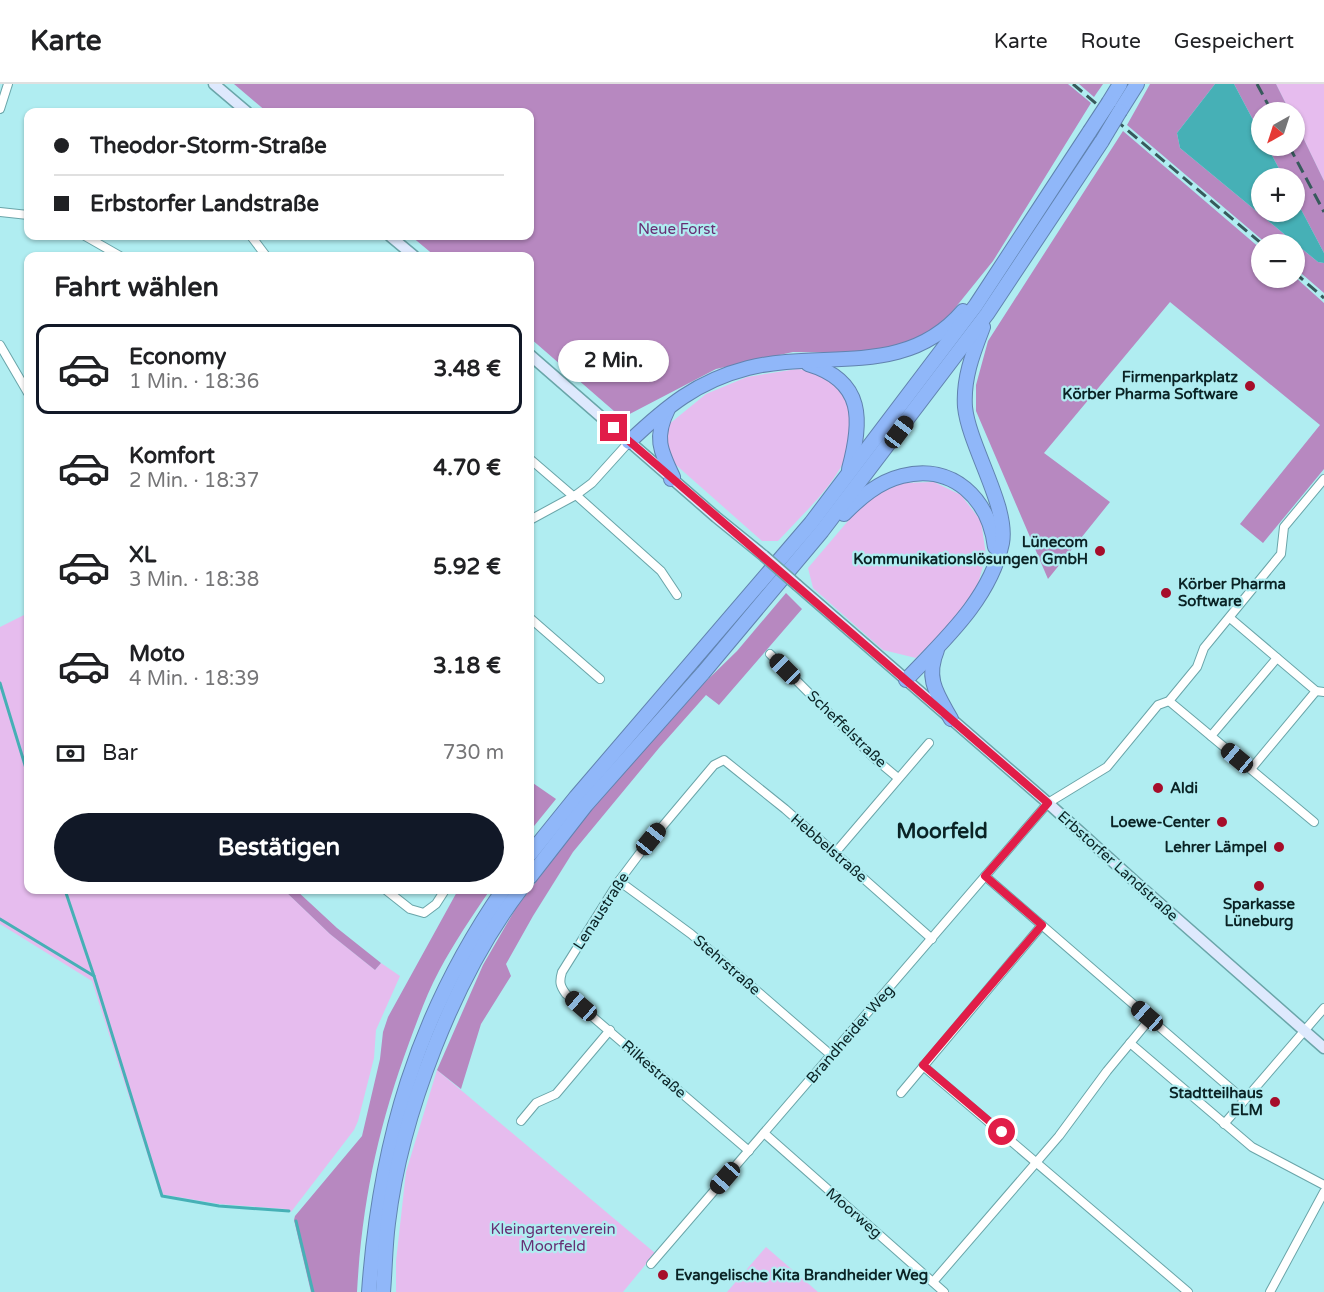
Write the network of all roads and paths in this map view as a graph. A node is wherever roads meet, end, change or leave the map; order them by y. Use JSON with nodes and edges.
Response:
{"nodes":[{"id":1,"x":8,"y":84,"type":"edge"},
{"id":2,"x":214,"y":84,"type":"edge"},
{"id":3,"x":1120,"y":84,"type":"edge"},
{"id":4,"x":1137,"y":84,"type":"edge"},
{"id":5,"x":242,"y":108,"type":"edge"},
{"id":6,"x":0,"y":109,"type":"edge"},
{"id":7,"x":0,"y":212,"type":"edge"},
{"id":8,"x":24,"y":215,"type":"edge"},
{"id":9,"x":93,"y":240,"type":"edge"},
{"id":10,"x":395,"y":240,"type":"edge"},
{"id":11,"x":113,"y":252,"type":"edge"},
{"id":12,"x":409,"y":252,"type":"edge"},
{"id":13,"x":1001,"y":267,"type":"junction"},
{"id":14,"x":987,"y":314,"type":"junction"},
{"id":15,"x":0,"y":345,"type":"edge"},
{"id":16,"x":534,"y":359,"type":"edge"},
{"id":17,"x":795,"y":360,"type":"junction"},
{"id":18,"x":24,"y":386,"type":"edge"},
{"id":19,"x":670,"y":404,"type":"junction"},
{"id":20,"x":629,"y":442,"type":"junction"},
{"id":21,"x":534,"y":462,"type":"edge"},
{"id":22,"x":847,"y":476,"type":"junction"},
{"id":23,"x":671,"y":479,"type":"junction"},
{"id":24,"x":1324,"y":479,"type":"edge"},
{"id":25,"x":574,"y":495,"type":"junction"},
{"id":26,"x":534,"y":518,"type":"edge"},
{"id":27,"x":822,"y":531,"type":"junction"},
{"id":28,"x":996,"y":557,"type":"junction"},
{"id":29,"x":677,"y":595,"type":"dead end"},
{"id":30,"x":1230,"y":618,"type":"junction"},
{"id":31,"x":534,"y":621,"type":"edge"},
{"id":32,"x":939,"y":645,"type":"junction"},
{"id":33,"x":770,"y":654,"type":"dead end"},
{"id":34,"x":1277,"y":658,"type":"junction"},
{"id":35,"x":600,"y":679,"type":"dead end"},
{"id":36,"x":906,"y":680,"type":"junction"},
{"id":37,"x":1320,"y":692,"type":"edge"},
{"id":38,"x":1169,"y":701,"type":"junction"},
{"id":39,"x":951,"y":719,"type":"junction"},
{"id":40,"x":1211,"y":736,"type":"junction"},
{"id":41,"x":929,"y":743,"type":"dead end"},
{"id":42,"x":724,"y":760,"type":"joint"},
{"id":43,"x":1251,"y":769,"type":"junction"},
{"id":44,"x":898,"y":778,"type":"junction"},
{"id":45,"x":1048,"y":803,"type":"junction"},
{"id":46,"x":1314,"y":822,"type":"dead end"},
{"id":47,"x":534,"y":849,"type":"edge"},
{"id":48,"x":835,"y":853,"type":"junction"},
{"id":49,"x":534,"y":872,"type":"edge"},
{"id":50,"x":985,"y":876,"type":"junction"},
{"id":51,"x":618,"y":881,"type":"junction"},
{"id":52,"x":391,"y":894,"type":"edge"},
{"id":53,"x":442,"y":894,"type":"edge"},
{"id":54,"x":500,"y":894,"type":"edge"},
{"id":55,"x":517,"y":894,"type":"edge"},
{"id":56,"x":1042,"y":925,"type":"junction"},
{"id":57,"x":932,"y":939,"type":"junction"},
{"id":58,"x":561,"y":987,"type":"joint"},
{"id":59,"x":1324,"y":1008,"type":"edge"},
{"id":60,"x":1150,"y":1019,"type":"junction"},
{"id":61,"x":610,"y":1030,"type":"junction"},
{"id":62,"x":1304,"y":1031,"type":"junction"},
{"id":63,"x":1130,"y":1043,"type":"junction"},
{"id":64,"x":1324,"y":1048,"type":"edge"},
{"id":65,"x":831,"y":1055,"type":"junction"},
{"id":66,"x":923,"y":1065,"type":"junction"},
{"id":67,"x":901,"y":1093,"type":"dead end"},
{"id":68,"x":1244,"y":1100,"type":"junction"},
{"id":69,"x":520,"y":1121,"type":"dead end"},
{"id":70,"x":1224,"y":1124,"type":"junction"},
{"id":71,"x":764,"y":1133,"type":"junction"},
{"id":72,"x":749,"y":1151,"type":"junction"},
{"id":73,"x":1037,"y":1162,"type":"junction"},
{"id":74,"x":1324,"y":1185,"type":"edge"},
{"id":75,"x":1324,"y":1192,"type":"edge"},
{"id":76,"x":651,"y":1264,"type":"dead end"},
{"id":77,"x":933,"y":1282,"type":"junction"},
{"id":78,"x":369,"y":1292,"type":"edge"},
{"id":79,"x":383,"y":1292,"type":"edge"},
{"id":80,"x":944,"y":1292,"type":"edge"},
{"id":81,"x":1188,"y":1292,"type":"edge"},
{"id":82,"x":1270,"y":1292,"type":"edge"}],
"edges":[{"from":1,"to":6,"type":"street"},
{"from":2,"to":5,"type":"street"},
{"from":3,"to":13,"type":"highway","bridge":true},
{"from":4,"to":14,"type":"highway","bridge":true},
{"from":7,"to":8,"type":"street"},
{"from":9,"to":11,"type":"street"},
{"from":10,"to":12,"type":"street"},
{"from":13,"to":17,"type":"highway"},
{"from":13,"to":22,"type":"highway"},
{"from":14,"to":27,"type":"highway"},
{"from":14,"to":28,"type":"highway"},
{"from":15,"to":18,"type":"street"},
{"from":16,"to":20,"type":"street","name":"Erbstorfer Landstraße"},
{"from":17,"to":19,"type":"highway"},
{"from":17,"to":22,"type":"highway"},
{"from":19,"to":20,"type":"highway"},
{"from":19,"to":23,"type":"highway"},
{"from":20,"to":23,"type":"street","name":"Erbstorfer Landstraße"},
{"from":20,"to":25,"type":"street"},
{"from":21,"to":25,"type":"street"},
{"from":22,"to":47,"type":"highway"},
{"from":23,"to":36,"type":"street","name":"Erbstorfer Landstraße","bridge":true},
{"from":24,"to":30,"type":"street","name":"Brandheider Weg"},
{"from":25,"to":26,"type":"street"},
{"from":25,"to":29,"type":"street"},
{"from":27,"to":28,"type":"highway"},
{"from":27,"to":49,"type":"highway"},
{"from":28,"to":32,"type":"highway"},
{"from":30,"to":34,"type":"street"},
{"from":30,"to":38,"type":"street","name":"Brandheider Weg"},
{"from":31,"to":35,"type":"street"},
{"from":32,"to":36,"type":"highway"},
{"from":32,"to":39,"type":"highway"},
{"from":33,"to":44,"type":"street","name":"Scheffelstraße"},
{"from":34,"to":37,"type":"street"},
{"from":34,"to":40,"type":"street"},
{"from":36,"to":39,"type":"street","name":"Erbstorfer Landstraße"},
{"from":37,"to":43,"type":"street"},
{"from":38,"to":40,"type":"street"},
{"from":38,"to":45,"type":"street","name":"Brandheider Weg"},
{"from":39,"to":45,"type":"street","name":"Erbstorfer Landstraße"},
{"from":40,"to":43,"type":"street"},
{"from":41,"to":44,"type":"street","name":"Scheffelstraße"},
{"from":42,"to":48,"type":"street","name":"Hebbelstraße"},
{"from":42,"to":51,"type":"street","name":"Lenaustraße"},
{"from":43,"to":46,"type":"street"},
{"from":44,"to":48,"type":"street","name":"Scheffelstraße"},
{"from":45,"to":50,"type":"street","name":"Brandheider Weg"},
{"from":45,"to":62,"type":"street","name":"Erbstorfer Landstraße"},
{"from":48,"to":57,"type":"street","name":"Hebbelstraße"},
{"from":50,"to":56,"type":"street"},
{"from":50,"to":57,"type":"street","name":"Brandheider Weg"},
{"from":51,"to":58,"type":"street","name":"Lenaustraße"},
{"from":51,"to":65,"type":"street","name":"Stehrstraße"},
{"from":52,"to":53,"type":"street"},
{"from":54,"to":78,"type":"highway"},
{"from":55,"to":79,"type":"highway"},
{"from":56,"to":60,"type":"street"},
{"from":56,"to":66,"type":"street"},
{"from":57,"to":65,"type":"street","name":"Brandheider Weg"},
{"from":58,"to":61,"type":"street","name":"Rilkestraße"},
{"from":59,"to":62,"type":"street"},
{"from":60,"to":63,"type":"street"},
{"from":60,"to":68,"type":"street"},
{"from":61,"to":69,"type":"street"},
{"from":61,"to":72,"type":"street","name":"Rilkestraße"},
{"from":62,"to":64,"type":"street","name":"Erbstorfer Landstraße"},
{"from":62,"to":68,"type":"street"},
{"from":63,"to":70,"type":"street"},
{"from":63,"to":73,"type":"street"},
{"from":65,"to":71,"type":"street","name":"Brandheider Weg"},
{"from":66,"to":67,"type":"street"},
{"from":66,"to":73,"type":"street"},
{"from":68,"to":70,"type":"street"},
{"from":70,"to":74,"type":"street"},
{"from":71,"to":72,"type":"street","name":"Brandheider Weg"},
{"from":71,"to":77,"type":"street","name":"Moorweg"},
{"from":72,"to":76,"type":"street","name":"Brandheider Weg"},
{"from":73,"to":77,"type":"street"},
{"from":73,"to":81,"type":"street"},
{"from":75,"to":82,"type":"street"},
{"from":77,"to":80,"type":"street","name":"Moorweg"}]}
